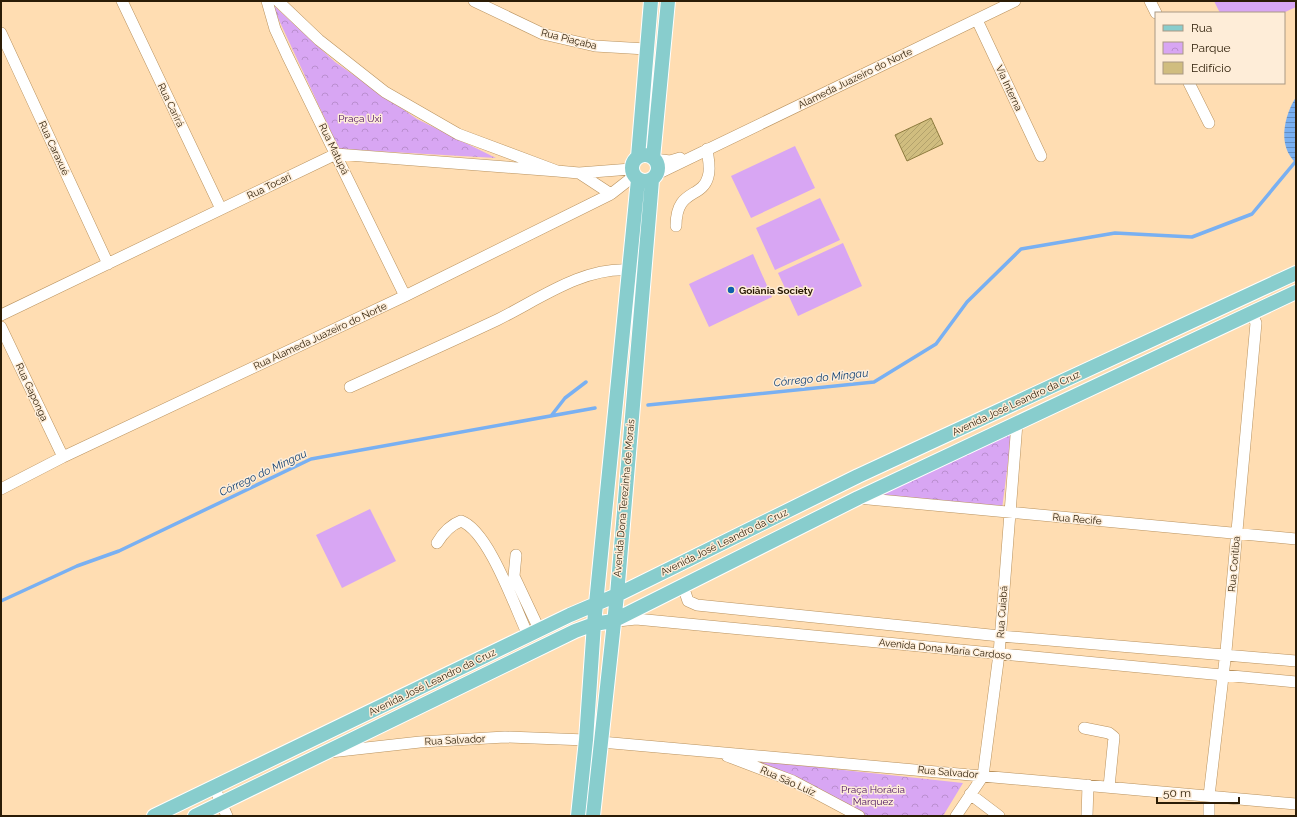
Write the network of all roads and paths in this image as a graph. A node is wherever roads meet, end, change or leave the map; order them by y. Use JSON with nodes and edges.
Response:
{"nodes":[{"id":1,"x":122,"y":1,"type":"edge"},
{"id":2,"x":267,"y":1,"type":"edge"},
{"id":3,"x":278,"y":1,"type":"edge"},
{"id":4,"x":474,"y":1,"type":"edge"},
{"id":5,"x":651,"y":1,"type":"edge"},
{"id":6,"x":668,"y":1,"type":"edge"},
{"id":7,"x":1014,"y":1,"type":"edge"},
{"id":8,"x":1150,"y":1,"type":"edge"},
{"id":9,"x":1156,"y":12,"type":"edge"},
{"id":10,"x":977,"y":20,"type":"junction"},
{"id":11,"x":1,"y":33,"type":"edge"},
{"id":12,"x":646,"y":50,"type":"junction"},
{"id":13,"x":1190,"y":84,"type":"edge"},
{"id":14,"x":1209,"y":123,"type":"dead end"},
{"id":15,"x":707,"y":149,"type":"junction"},
{"id":16,"x":336,"y":154,"type":"junction"},
{"id":17,"x":696,"y":154,"type":"junction"},
{"id":18,"x":1040,"y":156,"type":"dead end"},
{"id":19,"x":654,"y":159,"type":"junction"},
{"id":20,"x":557,"y":171,"type":"junction"},
{"id":21,"x":579,"y":173,"type":"junction"},
{"id":22,"x":642,"y":173,"type":"junction"},
{"id":23,"x":611,"y":194,"type":"junction"},
{"id":24,"x":221,"y":209,"type":"junction"},
{"id":25,"x":676,"y":226,"type":"dead end"},
{"id":26,"x":108,"y":264,"type":"junction"},
{"id":27,"x":629,"y":270,"type":"junction"},
{"id":28,"x":1296,"y":273,"type":"edge"},
{"id":29,"x":1296,"y":292,"type":"edge"},
{"id":30,"x":405,"y":296,"type":"junction"},
{"id":31,"x":1251,"y":312,"type":"junction"},
{"id":32,"x":1,"y":315,"type":"edge"},
{"id":33,"x":1,"y":327,"type":"edge"},
{"id":34,"x":350,"y":387,"type":"dead end"},
{"id":35,"x":1017,"y":423,"type":"junction"},
{"id":36,"x":63,"y":457,"type":"junction"},
{"id":37,"x":1,"y":489,"type":"edge"},
{"id":38,"x":858,"y":498,"type":"junction"},
{"id":39,"x":1009,"y":513,"type":"junction"},
{"id":40,"x":1237,"y":534,"type":"junction"},
{"id":41,"x":1296,"y":540,"type":"edge"},
{"id":42,"x":437,"y":543,"type":"dead end"},
{"id":43,"x":516,"y":555,"type":"dead end"},
{"id":44,"x":683,"y":586,"type":"junction"},
{"id":45,"x":617,"y":594,"type":"junction"},
{"id":46,"x":596,"y":604,"type":"junction"},
{"id":47,"x":613,"y":621,"type":"junction"},
{"id":48,"x":594,"y":624,"type":"junction"},
{"id":49,"x":534,"y":632,"type":"junction"},
{"id":50,"x":1000,"y":636,"type":"junction"},
{"id":51,"x":999,"y":654,"type":"junction"},
{"id":52,"x":1226,"y":655,"type":"junction"},
{"id":53,"x":1296,"y":661,"type":"edge"},
{"id":54,"x":1224,"y":676,"type":"junction"},
{"id":55,"x":1296,"y":682,"type":"edge"},
{"id":56,"x":1084,"y":728,"type":"dead end"},
{"id":57,"x":586,"y":740,"type":"junction"},
{"id":58,"x":601,"y":742,"type":"junction"},
{"id":59,"x":716,"y":751,"type":"junction"},
{"id":60,"x":324,"y":753,"type":"junction"},
{"id":61,"x":983,"y":776,"type":"junction"},
{"id":62,"x":1088,"y":785,"type":"junction"},
{"id":63,"x":214,"y":787,"type":"junction"},
{"id":64,"x":1109,"y":787,"type":"junction"},
{"id":65,"x":970,"y":794,"type":"junction"},
{"id":66,"x":1209,"y":796,"type":"junction"},
{"id":67,"x":1296,"y":804,"type":"edge"},
{"id":68,"x":224,"y":810,"type":"edge"},
{"id":69,"x":154,"y":816,"type":"edge"},
{"id":70,"x":195,"y":816,"type":"edge"},
{"id":71,"x":578,"y":816,"type":"edge"},
{"id":72,"x":593,"y":816,"type":"edge"},
{"id":73,"x":859,"y":816,"type":"edge"},
{"id":74,"x":956,"y":816,"type":"edge"},
{"id":75,"x":999,"y":816,"type":"edge"},
{"id":76,"x":1087,"y":816,"type":"edge"},
{"id":77,"x":1209,"y":816,"type":"edge"}],
"edges":[{"from":1,"to":24,"type":"street","name":"Rua Carirá"},
{"from":2,"to":16,"type":"street","name":"Rua Matupá"},
{"from":3,"to":20,"type":"street"},
{"from":4,"to":12,"type":"street","name":"Rua Piaçaba"},
{"from":5,"to":12,"type":"main road","name":"Avenida Dona Terezinha de Morais"},
{"from":6,"to":19,"type":"main road"},
{"from":7,"to":10,"type":"street","name":"Alameda Juazeiro do Norte"},
{"from":8,"to":9,"type":"street"},
{"from":10,"to":15,"type":"street","name":"Alameda Juazeiro do Norte"},
{"from":10,"to":18,"type":"street","name":"Via Interna"},
{"from":11,"to":26,"type":"street","name":"Rua Caraxué"},
{"from":12,"to":22,"type":"main road","name":"Avenida Dona Terezinha de Morais"},
{"from":13,"to":14,"type":"street"},
{"from":15,"to":17,"type":"street","name":"Alameda Juazeiro do Norte"},
{"from":15,"to":25,"type":"street"},
{"from":16,"to":20,"type":"street","name":"Rua Tocari"},
{"from":16,"to":24,"type":"street","name":"Rua Tocari"},
{"from":16,"to":30,"type":"street","name":"Rua Matupá"},
{"from":17,"to":19,"type":"street","name":"Alameda Juazeiro do Norte"},
{"from":17,"to":22,"type":"street","name":"Alameda Juazeiro do Norte"},
{"from":19,"to":22,"type":"main road"},
{"from":20,"to":21,"type":"street"},
{"from":21,"to":22,"type":"street"},
{"from":21,"to":23,"type":"street"},
{"from":22,"to":23,"type":"street","name":"Rua Alameda Juazeiro do Norte"},
{"from":22,"to":27,"type":"main road","name":"Avenida Dona Terezinha de Morais"},
{"from":22,"to":45,"type":"main road","name":"Avenida Dona Terezinha de Morais"},
{"from":23,"to":30,"type":"street","name":"Rua Alameda Juazeiro do Norte"},
{"from":24,"to":26,"type":"street","name":"Rua Tocari"},
{"from":26,"to":32,"type":"street","name":"Rua Tocari"},
{"from":27,"to":34,"type":"street"},
{"from":27,"to":46,"type":"main road","name":"Avenida Dona Terezinha de Morais"},
{"from":28,"to":45,"type":"main road","name":"Avenida José Leandro da Cruz"},
{"from":29,"to":31,"type":"main road","name":"Avenida José Leandro da Cruz"},
{"from":30,"to":36,"type":"street","name":"Rua Alameda Juazeiro do Norte"},
{"from":31,"to":35,"type":"main road","name":"Avenida José Leandro da Cruz"},
{"from":31,"to":40,"type":"street","name":"Rua Coritiba"},
{"from":33,"to":36,"type":"street","name":"Rua Gaponga"},
{"from":35,"to":38,"type":"main road","name":"Avenida José Leandro da Cruz"},
{"from":35,"to":39,"type":"street","name":"Rua Cuiabá"},
{"from":36,"to":37,"type":"street","name":"Rua Alameda Juazeiro do Norte"},
{"from":38,"to":39,"type":"street","name":"Rua Recife"},
{"from":38,"to":44,"type":"main road","name":"Avenida José Leandro da Cruz"},
{"from":39,"to":40,"type":"street","name":"Rua Recife"},
{"from":39,"to":50,"type":"street","name":"Rua Cuiabá"},
{"from":40,"to":41,"type":"street","name":"Rua Recife"},
{"from":40,"to":52,"type":"street","name":"Rua Coritiba"},
{"from":42,"to":49,"type":"street"},
{"from":43,"to":49,"type":"street"},
{"from":44,"to":47,"type":"main road","name":"Avenida José Leandro da Cruz"},
{"from":44,"to":50,"type":"street","name":"Avenida Dona Maria Cardoso"},
{"from":45,"to":46,"type":"main road","name":"Avenida José Leandro da Cruz"},
{"from":45,"to":47,"type":"main road","name":"Avenida Dona Terezinha de Morais"},
{"from":46,"to":48,"type":"main road","name":"Avenida Dona Terezinha de Morais"},
{"from":46,"to":49,"type":"main road","name":"Avenida José Leandro da Cruz"},
{"from":47,"to":48,"type":"main road","name":"Avenida Dona Maria Cardoso"},
{"from":47,"to":51,"type":"street","name":"Avenida Dona Maria Cardoso"},
{"from":47,"to":58,"type":"main road","name":"Avenida Dona Terezinha de Morais"},
{"from":48,"to":57,"type":"main road","name":"Avenida Dona Terezinha de Morais"},
{"from":48,"to":60,"type":"main road","name":"Avenida José Leandro da Cruz"},
{"from":49,"to":63,"type":"main road","name":"Avenida José Leandro da Cruz"},
{"from":50,"to":51,"type":"street","name":"Rua Cuiabá"},
{"from":50,"to":52,"type":"street","name":"Avenida Dona Maria Cardoso"},
{"from":51,"to":54,"type":"street","name":"Avenida Dona Maria Cardoso"},
{"from":51,"to":61,"type":"street","name":"Rua Cuiabá"},
{"from":52,"to":53,"type":"street","name":"Avenida Dona Maria Cardoso"},
{"from":52,"to":54,"type":"street","name":"Rua Coritiba"},
{"from":54,"to":55,"type":"street","name":"Avenida Dona Maria Cardoso"},
{"from":54,"to":66,"type":"street","name":"Rua Coritiba"},
{"from":56,"to":64,"type":"street"},
{"from":57,"to":60,"type":"street","name":"Rua Salvador"},
{"from":57,"to":71,"type":"main road","name":"Avenida Dona Terezinha de Morais"},
{"from":58,"to":59,"type":"street","name":"Rua Salvador"},
{"from":58,"to":72,"type":"main road","name":"Avenida Dona Terezinha de Morais"},
{"from":59,"to":61,"type":"street","name":"Rua Salvador"},
{"from":59,"to":73,"type":"street","name":"Rua São Luiz"},
{"from":60,"to":68,"type":"main road","name":"Avenida José Leandro da Cruz"},
{"from":61,"to":62,"type":"street","name":"Rua Salvador"},
{"from":61,"to":65,"type":"street","name":"Rua Cuiabá"},
{"from":62,"to":64,"type":"street","name":"Rua Salvador"},
{"from":62,"to":76,"type":"street"},
{"from":63,"to":68,"type":"street"},
{"from":63,"to":69,"type":"main road","name":"Avenida José Leandro da Cruz"},
{"from":64,"to":66,"type":"street","name":"Rua Salvador"},
{"from":65,"to":74,"type":"street","name":"Rua Cuiabá"},
{"from":65,"to":75,"type":"street"},
{"from":66,"to":67,"type":"street","name":"Rua Salvador"},
{"from":66,"to":77,"type":"street","name":"Rua Coritiba"},
{"from":68,"to":70,"type":"main road","name":"Avenida José Leandro da Cruz"}]}
